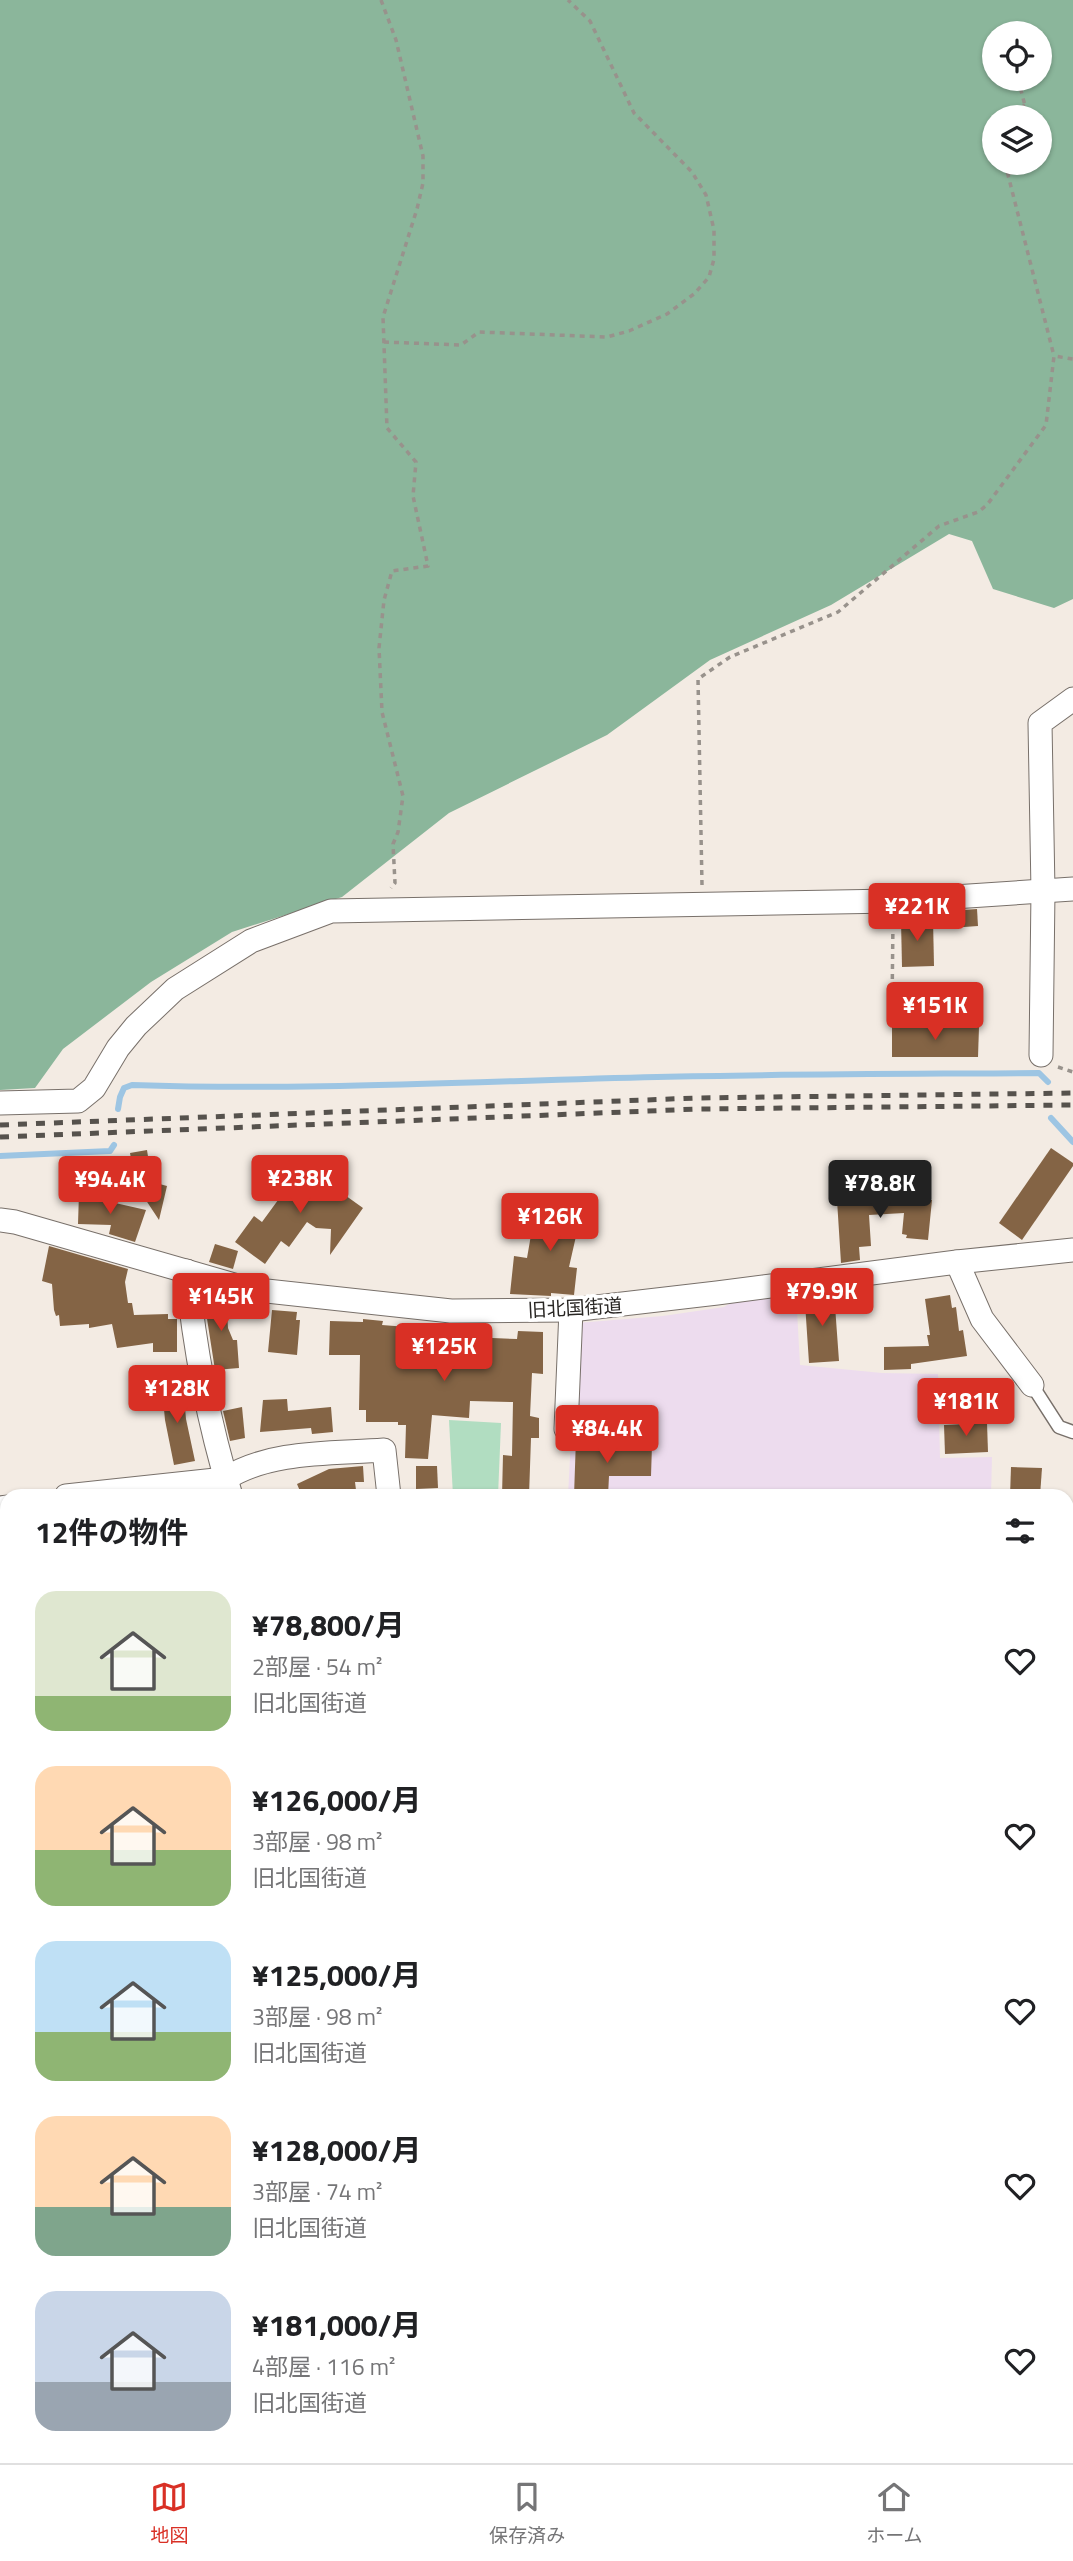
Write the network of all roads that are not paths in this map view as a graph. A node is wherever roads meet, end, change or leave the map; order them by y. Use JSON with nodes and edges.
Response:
{"nodes":[{"id":1,"x":1073,"y":699,"type":"edge"},
{"id":2,"x":1073,"y":889,"type":"edge"},
{"id":3,"x":1043,"y":891,"type":"junction"},
{"id":4,"x":1041,"y":1055,"type":"dead end"},
{"id":5,"x":0,"y":1103,"type":"edge"},
{"id":6,"x":0,"y":1220,"type":"edge"},
{"id":7,"x":1073,"y":1250,"type":"edge"},
{"id":8,"x":957,"y":1262,"type":"junction"},
{"id":9,"x":187,"y":1271,"type":"junction"},
{"id":10,"x":571,"y":1310,"type":"junction"},
{"id":11,"x":1032,"y":1385,"type":"joint"},
{"id":12,"x":566,"y":1429,"type":"dead end"},
{"id":13,"x":1073,"y":1432,"type":"edge"},
{"id":14,"x":228,"y":1487,"type":"edge"},
{"id":15,"x":192,"y":1489,"type":"edge"},
{"id":16,"x":388,"y":1489,"type":"edge"}],
"edges":[{"from":1,"to":3,"type":"street"},
{"from":2,"to":3,"type":"street"},
{"from":3,"to":4,"type":"street"},
{"from":3,"to":5,"type":"street"},
{"from":6,"to":9,"type":"street","name":"旧北国街道"},
{"from":7,"to":8,"type":"street","name":"旧北国街道"},
{"from":8,"to":10,"type":"street","name":"旧北国街道"},
{"from":8,"to":11,"type":"street"},
{"from":9,"to":10,"type":"street","name":"旧北国街道"},
{"from":9,"to":14,"type":"street"},
{"from":10,"to":12,"type":"street"},
{"from":11,"to":13,"type":"lane"},
{"from":14,"to":15,"type":"street"},
{"from":14,"to":16,"type":"street"}]}
